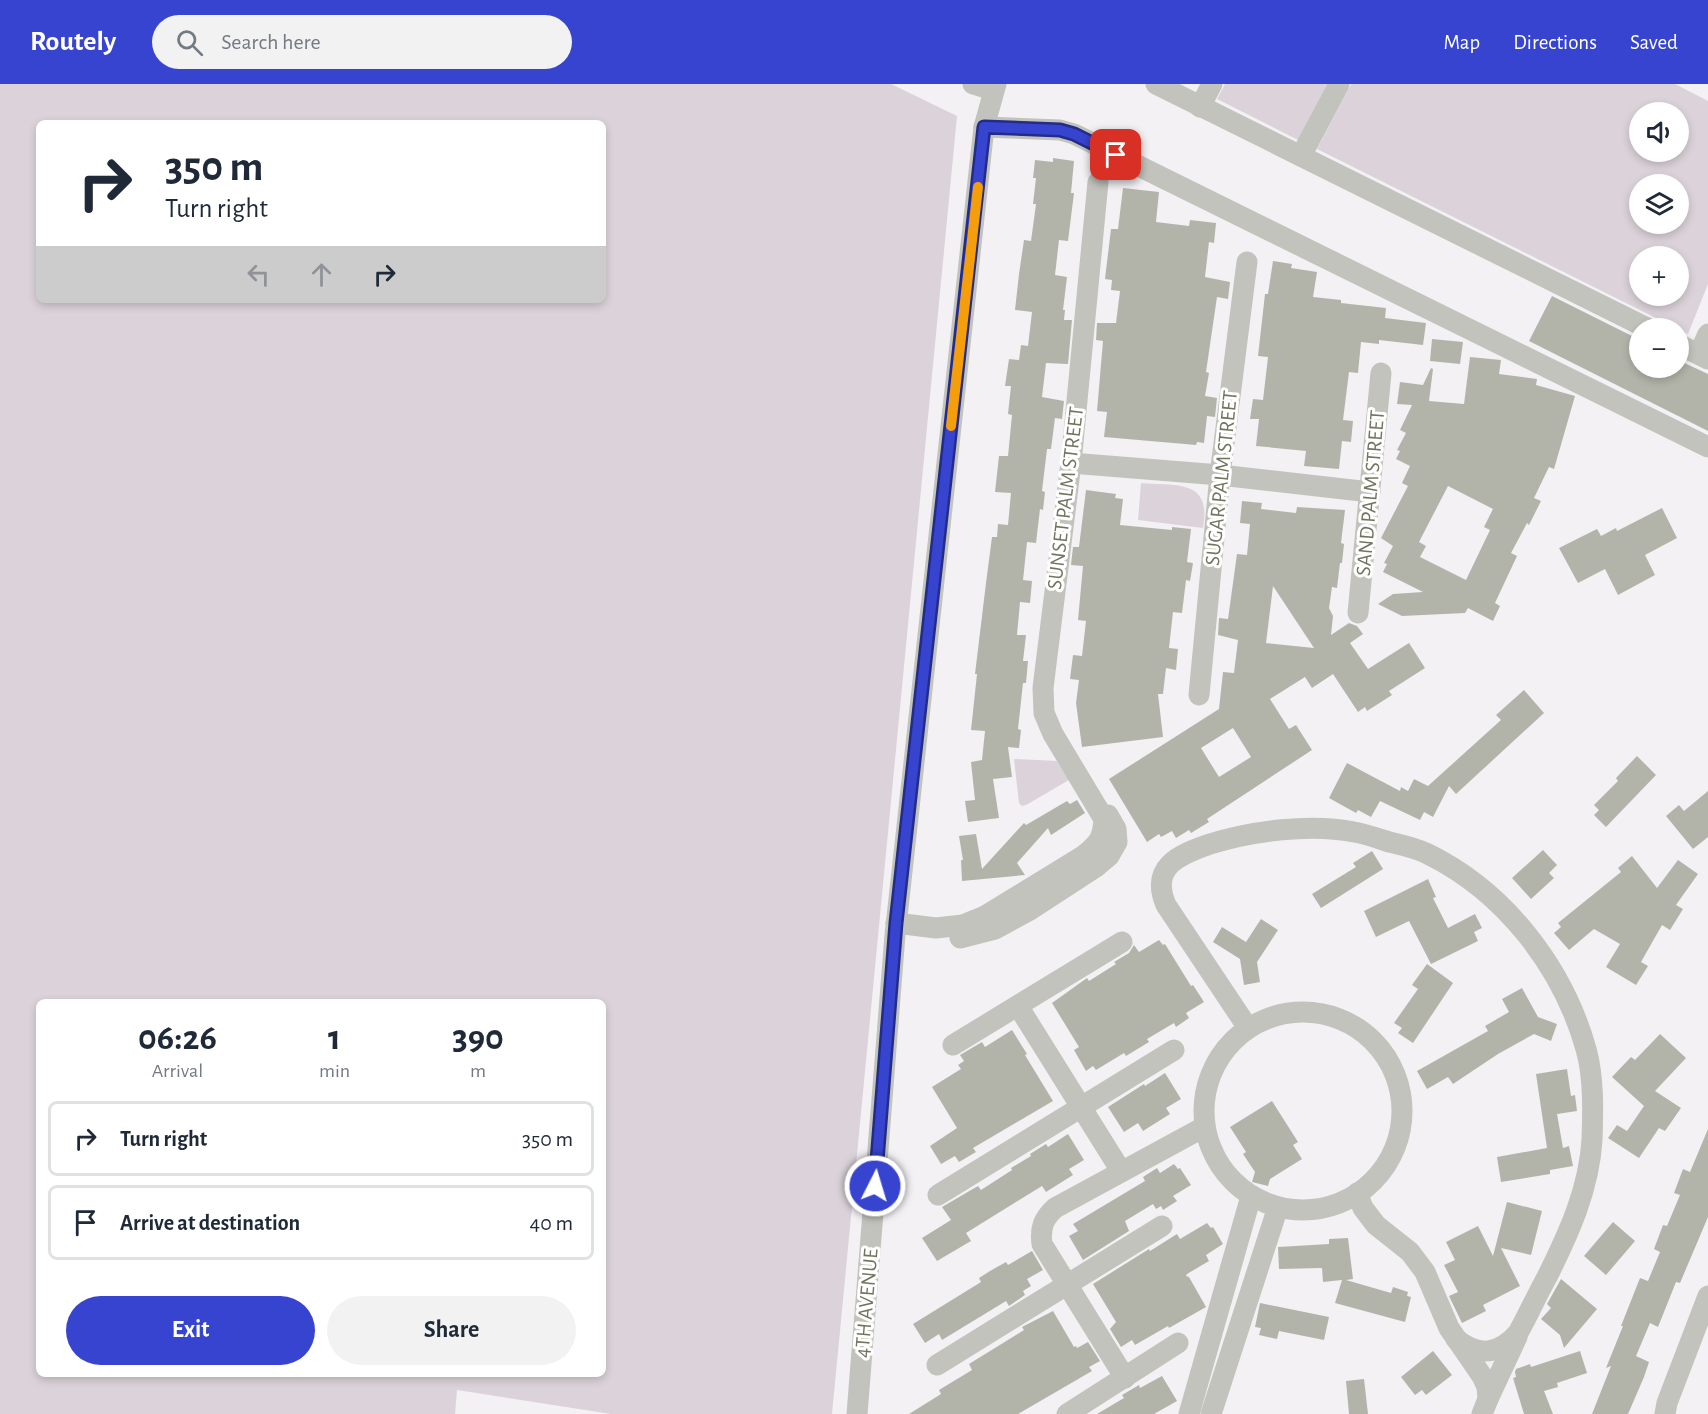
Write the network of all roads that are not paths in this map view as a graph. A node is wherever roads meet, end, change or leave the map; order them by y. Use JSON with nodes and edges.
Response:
{"nodes":[{"id":1,"x":1156,"y":84,"type":"edge"},
{"id":2,"x":1212,"y":84,"type":"edge"},
{"id":3,"x":1339,"y":84,"type":"edge"},
{"id":4,"x":987,"y":86,"type":"edge"},
{"id":5,"x":1200,"y":107,"type":"junction"},
{"id":6,"x":984,"y":127,"type":"junction"},
{"id":7,"x":1301,"y":156,"type":"junction"},
{"id":8,"x":1098,"y":182,"type":"dead end"},
{"id":9,"x":1247,"y":262,"type":"dead end"},
{"id":10,"x":1629,"y":319,"type":"edge"},
{"id":11,"x":1708,"y":334,"type":"edge"},
{"id":12,"x":1689,"y":349,"type":"edge"},
{"id":13,"x":1703,"y":356,"type":"edge"},
{"id":14,"x":1382,"y":373,"type":"dead end"},
{"id":15,"x":1708,"y":447,"type":"edge"},
{"id":16,"x":1071,"y":462,"type":"junction"},
{"id":17,"x":1220,"y":475,"type":"junction"},
{"id":18,"x":1370,"y":492,"type":"junction"},
{"id":19,"x":1358,"y":612,"type":"dead end"},
{"id":20,"x":1199,"y":695,"type":"dead end"},
{"id":21,"x":896,"y":929,"type":"junction"},
{"id":22,"x":1122,"y":942,"type":"dead end"},
{"id":23,"x":1018,"y":1006,"type":"junction"},
{"id":24,"x":1246,"y":1025,"type":"junction"},
{"id":25,"x":953,"y":1045,"type":"dead end"},
{"id":26,"x":1174,"y":1050,"type":"dead end"},
{"id":27,"x":1081,"y":1107,"type":"junction"},
{"id":28,"x":1204,"y":1127,"type":"junction"},
{"id":29,"x":1121,"y":1171,"type":"junction"},
{"id":30,"x":1357,"y":1193,"type":"junction"},
{"id":31,"x":938,"y":1195,"type":"dead end"},
{"id":32,"x":1251,"y":1196,"type":"junction"},
{"id":33,"x":1278,"y":1207,"type":"junction"},
{"id":34,"x":1162,"y":1226,"type":"dead end"},
{"id":35,"x":1068,"y":1284,"type":"junction"},
{"id":36,"x":1708,"y":1296,"type":"edge"},
{"id":37,"x":1523,"y":1323,"type":"junction"},
{"id":38,"x":1456,"y":1339,"type":"junction"},
{"id":39,"x":1178,"y":1343,"type":"dead end"},
{"id":40,"x":937,"y":1365,"type":"dead end"},
{"id":41,"x":1125,"y":1378,"type":"junction"},
{"id":42,"x":1485,"y":1407,"type":"edge"},
{"id":43,"x":857,"y":1414,"type":"edge"},
{"id":44,"x":1067,"y":1414,"type":"edge"},
{"id":45,"x":1189,"y":1414,"type":"edge"},
{"id":46,"x":1211,"y":1414,"type":"edge"},
{"id":47,"x":1665,"y":1414,"type":"edge"}],
"edges":[{"from":1,"to":5,"type":"street"},
{"from":2,"to":5,"type":"street"},
{"from":3,"to":7,"type":"street"},
{"from":4,"to":6,"type":"street","name":"4TH AVENUE"},
{"from":5,"to":7,"type":"street"},
{"from":6,"to":15,"type":"street"},
{"from":6,"to":21,"type":"street","name":"4TH AVENUE"},
{"from":7,"to":10,"type":"street"},
{"from":8,"to":16,"type":"street","name":"SUNSET PALM STREET"},
{"from":9,"to":17,"type":"street","name":"SUGAR PALM STREET"},
{"from":11,"to":13,"type":"street"},
{"from":12,"to":13,"type":"street"},
{"from":14,"to":18,"type":"street","name":"SAND PALM STREET"},
{"from":16,"to":17,"type":"street"},
{"from":16,"to":21,"type":"street","name":"SUNSET PALM STREET"},
{"from":17,"to":18,"type":"street"},
{"from":17,"to":20,"type":"street","name":"SUGAR PALM STREET"},
{"from":18,"to":19,"type":"street","name":"SAND PALM STREET"},
{"from":21,"to":43,"type":"street","name":"4TH AVENUE"},
{"from":22,"to":23,"type":"street"},
{"from":23,"to":25,"type":"street"},
{"from":23,"to":27,"type":"street"},
{"from":24,"to":28,"type":"street"},
{"from":24,"to":30,"type":"street"},
{"from":24,"to":37,"type":"street"},
{"from":26,"to":27,"type":"street"},
{"from":27,"to":29,"type":"street"},
{"from":27,"to":31,"type":"street"},
{"from":28,"to":29,"type":"street"},
{"from":28,"to":32,"type":"street"},
{"from":29,"to":35,"type":"street"},
{"from":30,"to":33,"type":"street"},
{"from":30,"to":38,"type":"street"},
{"from":32,"to":33,"type":"street"},
{"from":32,"to":45,"type":"street"},
{"from":33,"to":46,"type":"street"},
{"from":34,"to":35,"type":"street"},
{"from":35,"to":40,"type":"street"},
{"from":35,"to":41,"type":"street"},
{"from":36,"to":47,"type":"street"},
{"from":37,"to":38,"type":"street"},
{"from":37,"to":42,"type":"street"},
{"from":38,"to":42,"type":"street"},
{"from":39,"to":41,"type":"street"},
{"from":41,"to":44,"type":"street"}]}
